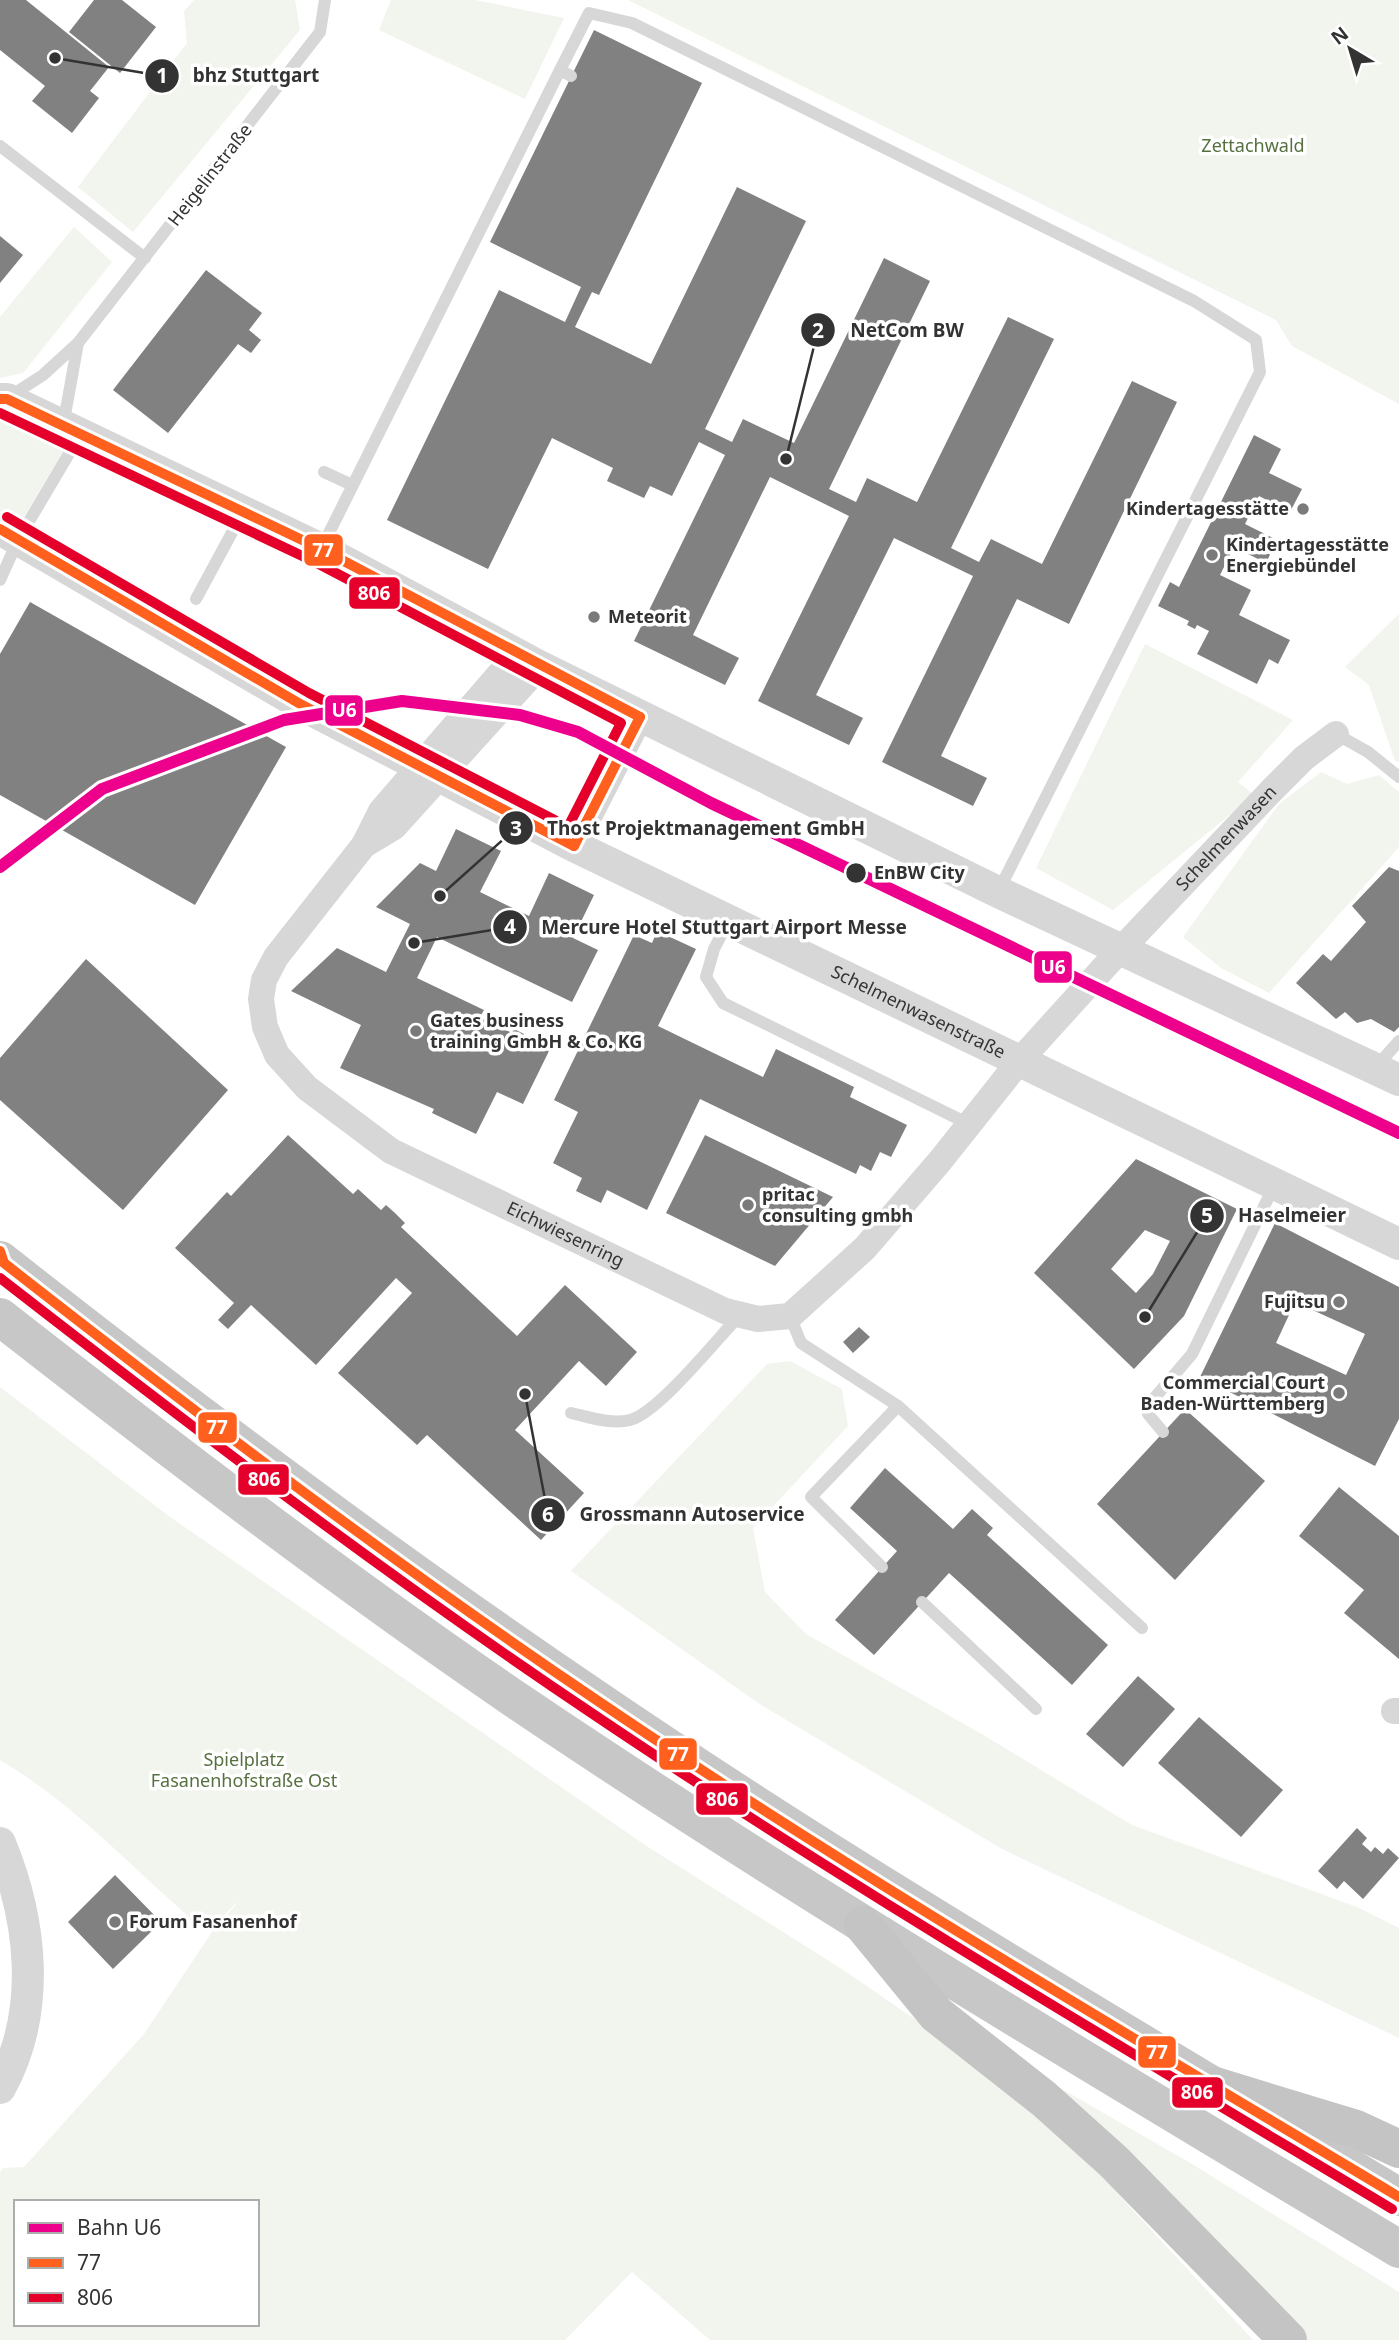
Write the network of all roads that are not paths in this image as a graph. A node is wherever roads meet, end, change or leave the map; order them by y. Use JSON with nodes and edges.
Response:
{"nodes":[{"id":1,"x":325,"y":0,"type":"edge"},
{"id":2,"x":0,"y":146,"type":"edge"},
{"id":3,"x":145,"y":258,"type":"junction"},
{"id":4,"x":78,"y":342,"type":"junction"},
{"id":5,"x":3,"y":399,"type":"edge"},
{"id":6,"x":72,"y":431,"type":"junction"},
{"id":7,"x":324,"y":472,"type":"dead end"},
{"id":8,"x":352,"y":485,"type":"junction"},
{"id":9,"x":242,"y":514,"type":"junction"},
{"id":10,"x":9,"y":534,"type":"edge"},
{"id":11,"x":321,"y":549,"type":"junction"},
{"id":12,"x":0,"y":580,"type":"edge"},
{"id":13,"x":197,"y":599,"type":"dead end"},
{"id":14,"x":527,"y":659,"type":"junction"},
{"id":15,"x":640,"y":717,"type":"junction"},
{"id":16,"x":1336,"y":734,"type":"joint"},
{"id":17,"x":431,"y":772,"type":"junction"},
{"id":18,"x":1399,"y":777,"type":"edge"},
{"id":19,"x":574,"y":846,"type":"junction"},
{"id":20,"x":998,"y":892,"type":"junction"},
{"id":21,"x":730,"y":920,"type":"junction"},
{"id":22,"x":1121,"y":949,"type":"junction"},
{"id":23,"x":1399,"y":1041,"type":"edge"},
{"id":24,"x":1021,"y":1059,"type":"junction"},
{"id":25,"x":1387,"y":1074,"type":"edge"},
{"id":26,"x":969,"y":1124,"type":"junction"},
{"id":27,"x":1275,"y":1183,"type":"junction"},
{"id":28,"x":1399,"y":1244,"type":"edge"},
{"id":29,"x":1,"y":1258,"type":"edge"},
{"id":30,"x":740,"y":1315,"type":"junction"},
{"id":31,"x":790,"y":1316,"type":"junction"},
{"id":32,"x":6,"y":1328,"type":"edge"},
{"id":33,"x":898,"y":1406,"type":"junction"},
{"id":34,"x":571,"y":1413,"type":"dead end"},
{"id":35,"x":1163,"y":1432,"type":"dead end"},
{"id":36,"x":882,"y":1567,"type":"dead end"},
{"id":37,"x":922,"y":1602,"type":"dead end"},
{"id":38,"x":1142,"y":1628,"type":"dead end"},
{"id":39,"x":1037,"y":1709,"type":"dead end"},
{"id":40,"x":0,"y":1843,"type":"edge"},
{"id":41,"x":863,"y":1925,"type":"junction"},
{"id":42,"x":1215,"y":2086,"type":"junction"},
{"id":43,"x":0,"y":2088,"type":"edge"},
{"id":44,"x":1399,"y":2149,"type":"edge"},
{"id":45,"x":1399,"y":2197,"type":"edge"},
{"id":46,"x":1399,"y":2249,"type":"edge"},
{"id":47,"x":1288,"y":2340,"type":"edge"}],
"edges":[{"from":1,"to":3,"type":"lane","name":"Heigelinstraße"},
{"from":2,"to":3,"type":"lane"},
{"from":3,"to":4,"type":"lane","name":"Heigelinstraße"},
{"from":4,"to":5,"type":"lane","name":"Heigelinstraße"},
{"from":4,"to":6,"type":"lane","name":"Heigelinstraße"},
{"from":5,"to":6,"type":"street"},
{"from":6,"to":9,"type":"street"},
{"from":6,"to":10,"type":"lane"},
{"from":7,"to":8,"type":"lane"},
{"from":8,"to":11,"type":"lane"},
{"from":8,"to":20,"type":"lane"},
{"from":9,"to":11,"type":"street"},
{"from":9,"to":13,"type":"lane"},
{"from":10,"to":12,"type":"lane"},
{"from":10,"to":17,"type":"street","name":"Schelmenwasenstraße"},
{"from":11,"to":14,"type":"street"},
{"from":14,"to":15,"type":"street"},
{"from":14,"to":17,"type":"street","name":"Eichwiesenring"},
{"from":15,"to":19,"type":"street"},
{"from":15,"to":20,"type":"street"},
{"from":16,"to":18,"type":"lane"},
{"from":16,"to":22,"type":"street","name":"Schelmenwasen"},
{"from":17,"to":19,"type":"street","name":"Schelmenwasenstraße"},
{"from":17,"to":30,"type":"street","name":"Eichwiesenring"},
{"from":19,"to":21,"type":"street","name":"Schelmenwasenstraße"},
{"from":20,"to":22,"type":"street"},
{"from":21,"to":24,"type":"street","name":"Schelmenwasenstraße"},
{"from":21,"to":26,"type":"lane"},
{"from":22,"to":24,"type":"street","name":"Schelmenwasen"},
{"from":22,"to":25,"type":"street"},
{"from":23,"to":25,"type":"lane"},
{"from":24,"to":26,"type":"street"},
{"from":24,"to":27,"type":"street","name":"Schelmenwasenstraße"},
{"from":26,"to":31,"type":"street"},
{"from":27,"to":28,"type":"street","name":"Schelmenwasenstraße"},
{"from":27,"to":35,"type":"lane"},
{"from":29,"to":42,"type":"highway"},
{"from":30,"to":31,"type":"street","name":"Eichwiesenring"},
{"from":30,"to":34,"type":"lane"},
{"from":31,"to":33,"type":"lane"},
{"from":32,"to":41,"type":"highway"},
{"from":33,"to":36,"type":"lane"},
{"from":33,"to":38,"type":"lane"},
{"from":37,"to":39,"type":"lane"},
{"from":40,"to":43,"type":"street"},
{"from":41,"to":46,"type":"highway"},
{"from":41,"to":47,"type":"highway"},
{"from":42,"to":44,"type":"highway"},
{"from":42,"to":45,"type":"highway"}]}
